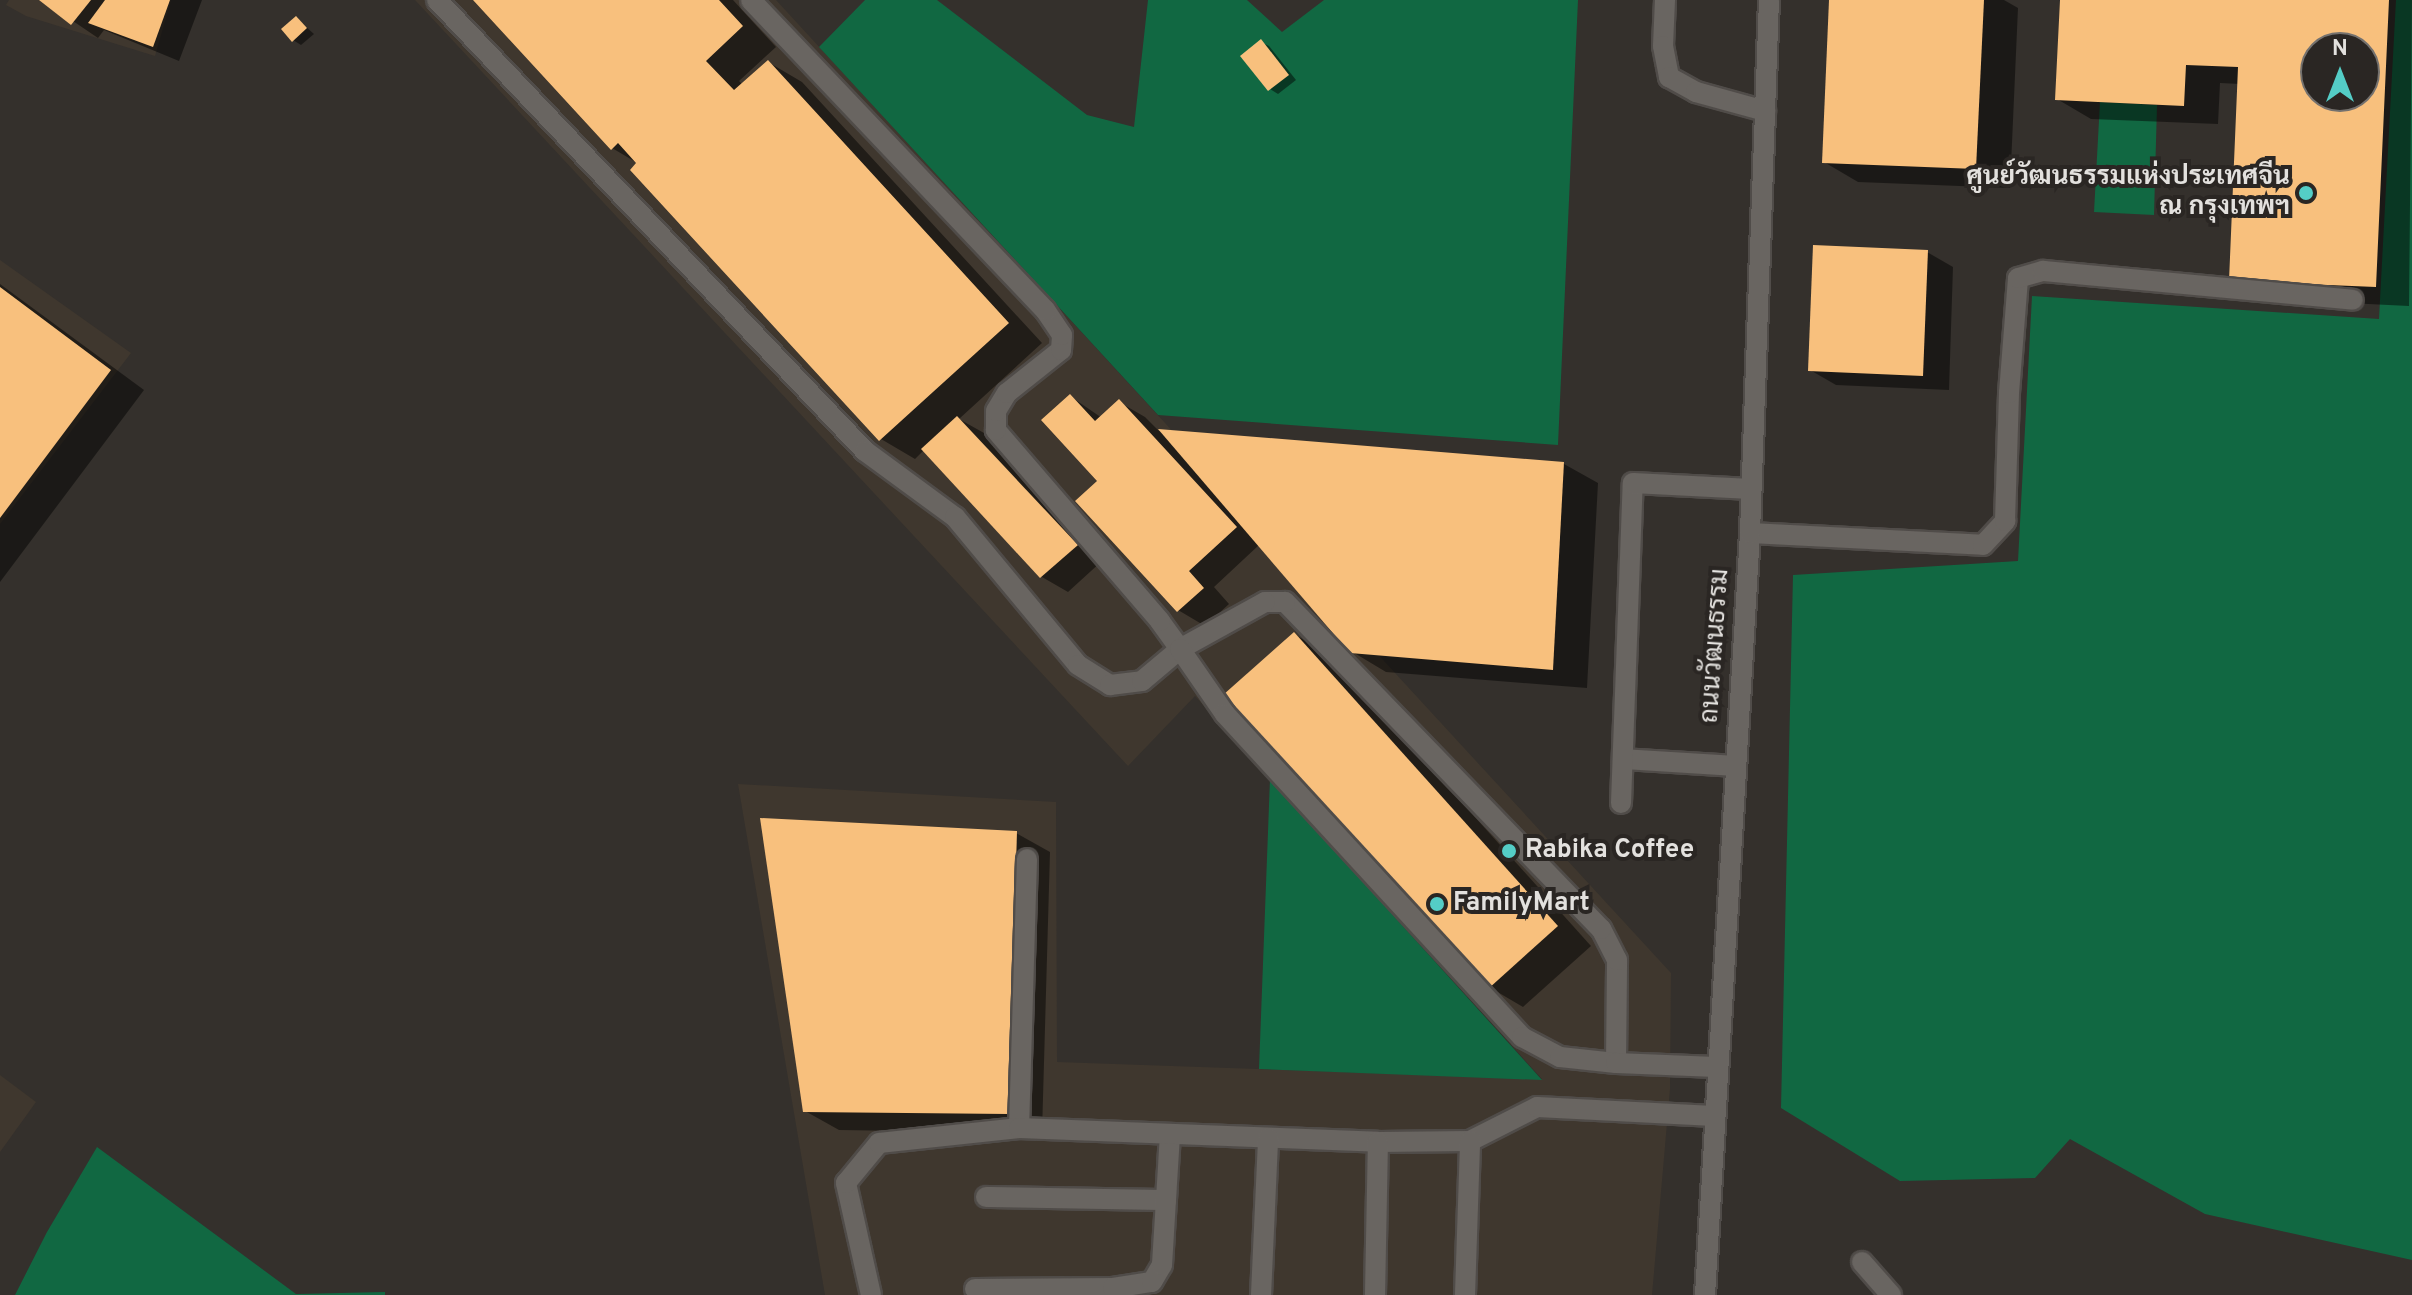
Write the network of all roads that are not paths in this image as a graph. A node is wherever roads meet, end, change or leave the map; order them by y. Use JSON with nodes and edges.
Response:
{"nodes":[{"id":1,"x":437,"y":0,"type":"edge"},
{"id":2,"x":751,"y":0,"type":"edge"},
{"id":3,"x":1665,"y":0,"type":"edge"},
{"id":4,"x":1769,"y":0,"type":"edge"},
{"id":5,"x":1765,"y":111,"type":"junction"},
{"id":6,"x":2353,"y":300,"type":"dead end"},
{"id":7,"x":1751,"y":489,"type":"junction"},
{"id":8,"x":1750,"y":533,"type":"junction"},
{"id":9,"x":1180,"y":649,"type":"junction"},
{"id":10,"x":1623,"y":759,"type":"junction"},
{"id":11,"x":1734,"y":766,"type":"junction"},
{"id":12,"x":1621,"y":803,"type":"dead end"},
{"id":13,"x":1027,"y":859,"type":"dead end"},
{"id":14,"x":1616,"y":1063,"type":"junction"},
{"id":15,"x":1716,"y":1067,"type":"junction"},
{"id":16,"x":1714,"y":1116,"type":"junction"},
{"id":17,"x":1019,"y":1128,"type":"junction"},
{"id":18,"x":1170,"y":1134,"type":"junction"},
{"id":19,"x":1268,"y":1138,"type":"junction"},
{"id":20,"x":1470,"y":1141,"type":"junction"},
{"id":21,"x":1378,"y":1142,"type":"junction"},
{"id":22,"x":986,"y":1197,"type":"dead end"},
{"id":23,"x":1166,"y":1200,"type":"junction"},
{"id":24,"x":1862,"y":1262,"type":"dead end"},
{"id":25,"x":975,"y":1289,"type":"dead end"},
{"id":26,"x":871,"y":1295,"type":"edge"},
{"id":27,"x":1261,"y":1295,"type":"edge"},
{"id":28,"x":1375,"y":1295,"type":"edge"},
{"id":29,"x":1465,"y":1295,"type":"edge"},
{"id":30,"x":1705,"y":1295,"type":"edge"},
{"id":31,"x":1891,"y":1295,"type":"edge"}],
"edges":[{"from":1,"to":9,"type":"street"},
{"from":2,"to":9,"type":"street"},
{"from":3,"to":5,"type":"street"},
{"from":4,"to":5,"type":"street","name":"ถนนวัฒนธรรม"},
{"from":5,"to":7,"type":"street","name":"ถนนวัฒนธรรม"},
{"from":6,"to":8,"type":"street"},
{"from":7,"to":8,"type":"street","name":"ถนนวัฒนธรรม"},
{"from":7,"to":10,"type":"street"},
{"from":8,"to":11,"type":"street","name":"ถนนวัฒนธรรม"},
{"from":9,"to":14,"type":"street"},
{"from":9,"to":14,"type":"street"},
{"from":10,"to":11,"type":"street"},
{"from":10,"to":12,"type":"street"},
{"from":11,"to":15,"type":"street","name":"ถนนวัฒนธรรม"},
{"from":13,"to":17,"type":"street"},
{"from":14,"to":15,"type":"street"},
{"from":15,"to":16,"type":"street","name":"ถนนวัฒนธรรม"},
{"from":16,"to":20,"type":"street"},
{"from":16,"to":30,"type":"street","name":"ถนนวัฒนธรรม"},
{"from":17,"to":18,"type":"street"},
{"from":17,"to":26,"type":"street"},
{"from":18,"to":19,"type":"street"},
{"from":18,"to":23,"type":"street"},
{"from":19,"to":21,"type":"street"},
{"from":19,"to":27,"type":"street"},
{"from":20,"to":21,"type":"street"},
{"from":20,"to":29,"type":"street"},
{"from":21,"to":28,"type":"street"},
{"from":22,"to":23,"type":"street"},
{"from":23,"to":25,"type":"street"},
{"from":24,"to":31,"type":"street"}]}
